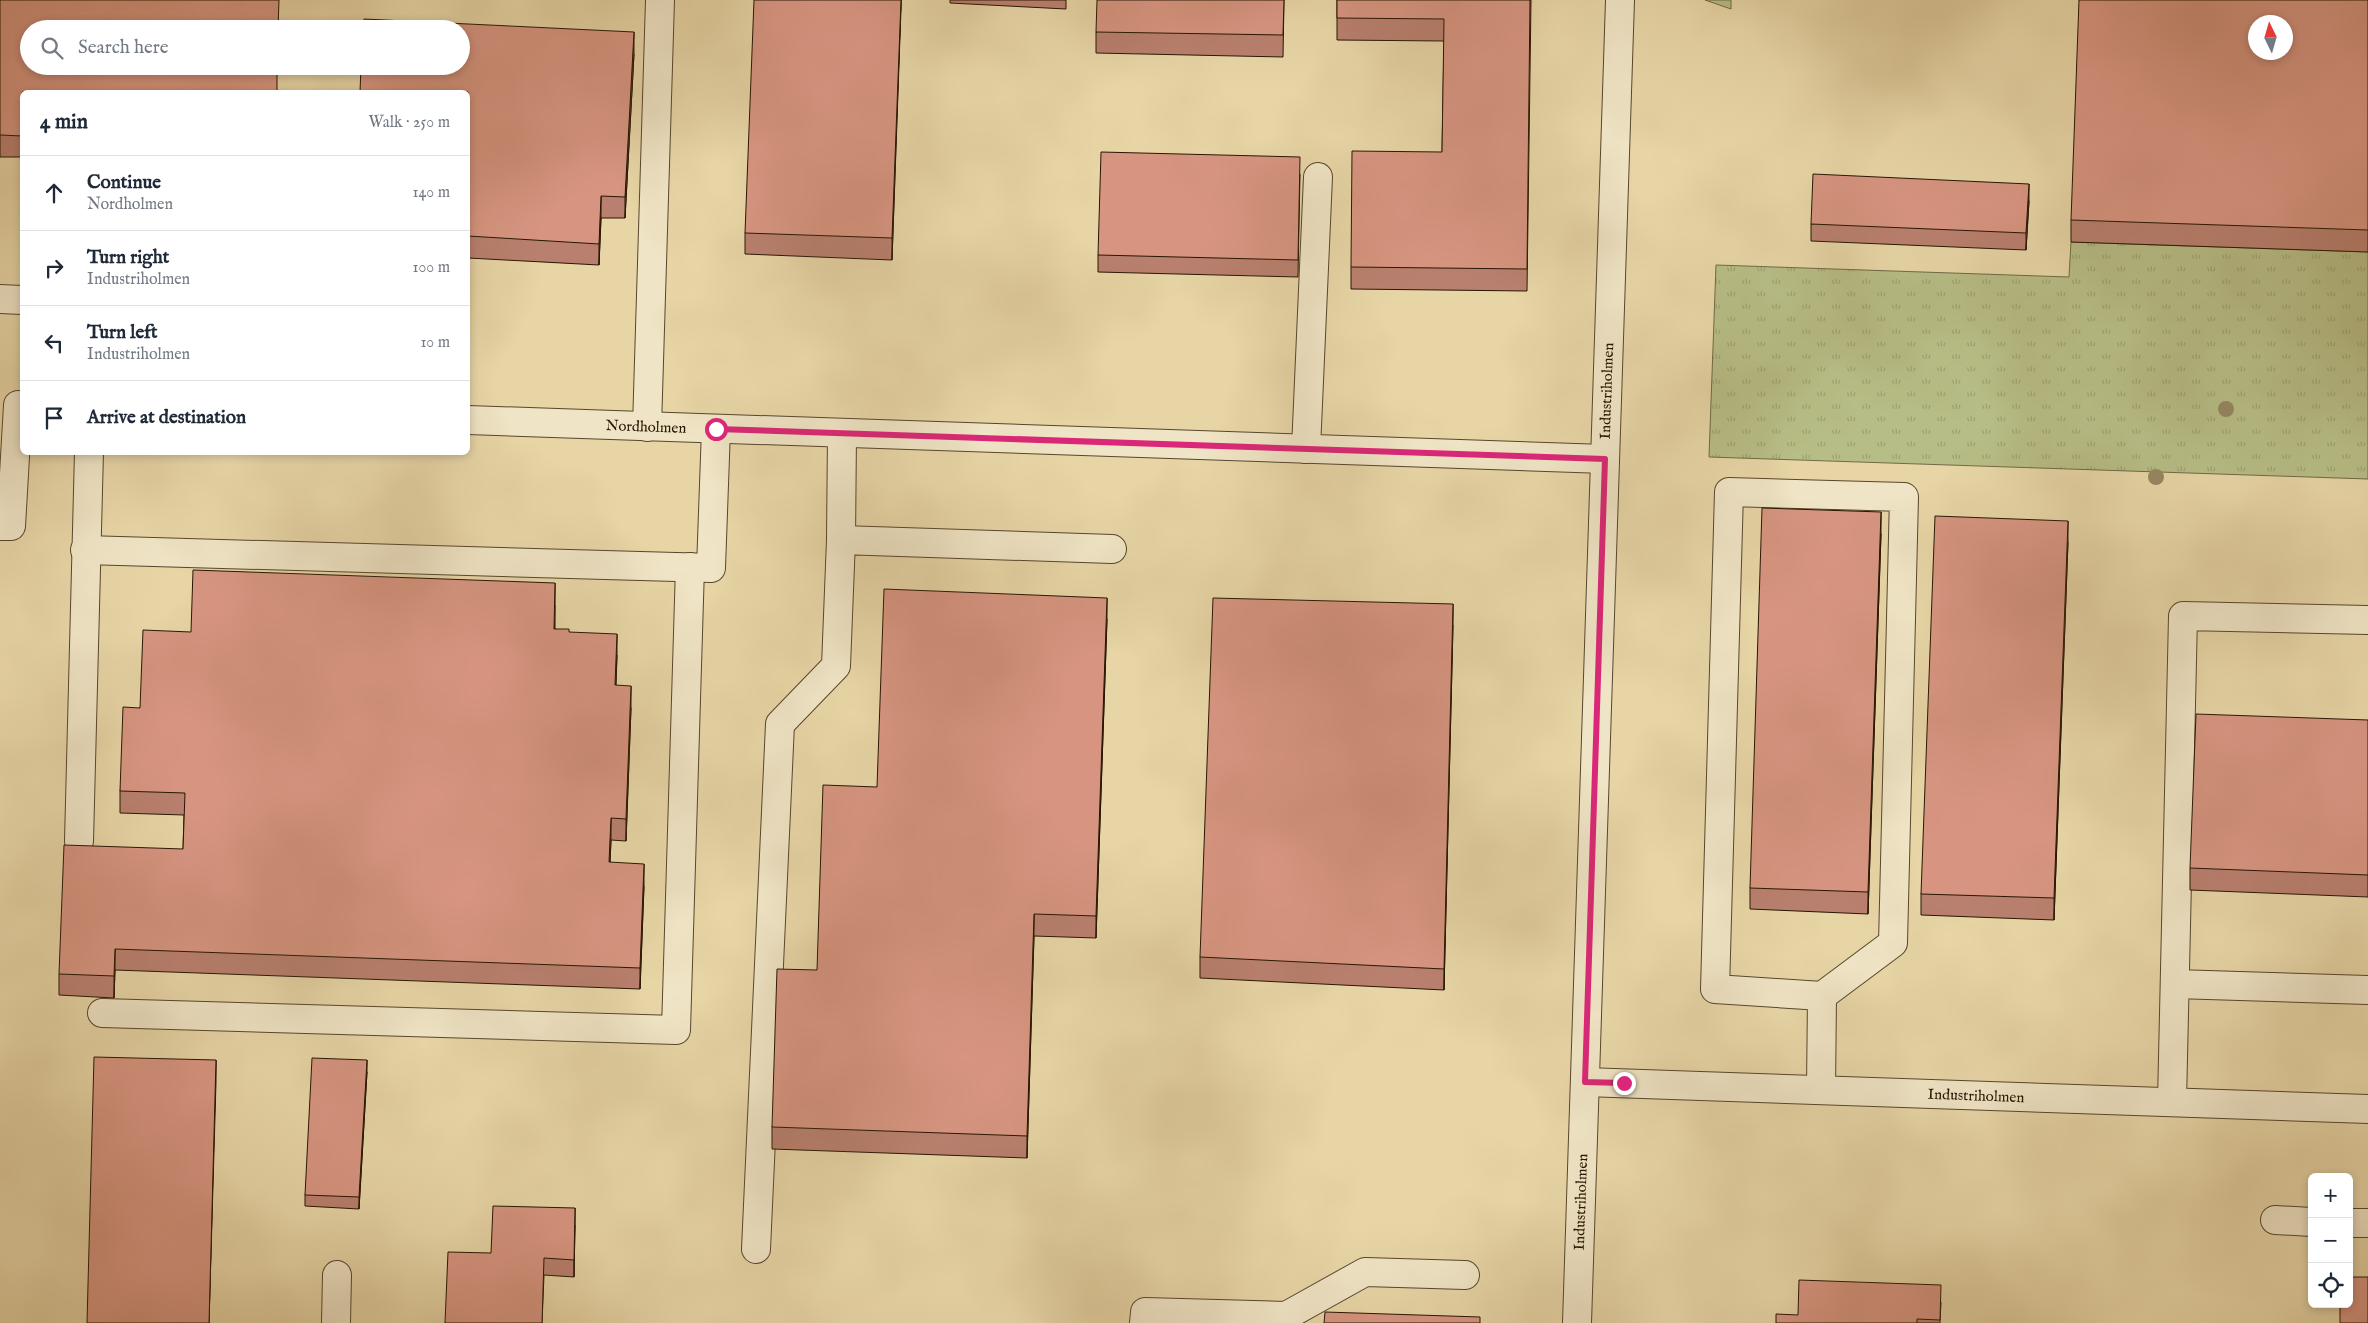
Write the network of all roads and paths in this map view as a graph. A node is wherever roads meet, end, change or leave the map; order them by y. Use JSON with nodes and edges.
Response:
{"nodes":[{"id":1,"x":660,"y":0,"type":"edge"},
{"id":2,"x":1620,"y":0,"type":"edge"},
{"id":3,"x":1318,"y":177,"type":"dead end"},
{"id":4,"x":0,"y":299,"type":"edge"},
{"id":5,"x":20,"y":300,"type":"edge"},
{"id":6,"x":14,"y":405,"type":"edge"},
{"id":7,"x":470,"y":420,"type":"edge"},
{"id":8,"x":646,"y":427,"type":"junction"},
{"id":9,"x":716,"y":429,"type":"junction"},
{"id":10,"x":842,"y":434,"type":"junction"},
{"id":11,"x":1306,"y":449,"type":"junction"},
{"id":12,"x":89,"y":455,"type":"edge"},
{"id":13,"x":1605,"y":459,"type":"junction"},
{"id":14,"x":0,"y":526,"type":"edge"},
{"id":15,"x":841,"y":540,"type":"junction"},
{"id":16,"x":1112,"y":549,"type":"dead end"},
{"id":17,"x":85,"y":550,"type":"junction"},
{"id":18,"x":690,"y":567,"type":"junction"},
{"id":19,"x":2368,"y":620,"type":"edge"},
{"id":20,"x":79,"y":841,"type":"dead end"},
{"id":21,"x":2175,"y":984,"type":"junction"},
{"id":22,"x":2368,"y":990,"type":"edge"},
{"id":23,"x":1822,"y":996,"type":"junction"},
{"id":24,"x":102,"y":1013,"type":"edge"},
{"id":25,"x":1585,"y":1082,"type":"junction"},
{"id":26,"x":1821,"y":1090,"type":"junction"},
{"id":27,"x":2172,"y":1102,"type":"junction"},
{"id":28,"x":2368,"y":1109,"type":"edge"},
{"id":29,"x":2275,"y":1220,"type":"dead end"},
{"id":30,"x":2308,"y":1222,"type":"edge"},
{"id":31,"x":2353,"y":1223,"type":"edge"},
{"id":32,"x":2368,"y":1223,"type":"edge"},
{"id":33,"x":756,"y":1249,"type":"dead end"},
{"id":34,"x":337,"y":1275,"type":"dead end"},
{"id":35,"x":1464,"y":1275,"type":"dead end"},
{"id":36,"x":336,"y":1323,"type":"edge"},
{"id":37,"x":1144,"y":1323,"type":"edge"},
{"id":38,"x":1577,"y":1323,"type":"edge"}],
"edges":[{"from":1,"to":8,"type":"street"},
{"from":2,"to":13,"type":"street","name":"Industriholmen"},
{"from":3,"to":11,"type":"street"},
{"from":4,"to":5,"type":"street"},
{"from":6,"to":14,"type":"street"},
{"from":7,"to":8,"type":"street","name":"Nordholmen"},
{"from":8,"to":9,"type":"street","name":"Nordholmen"},
{"from":9,"to":10,"type":"street","name":"Nordholmen"},
{"from":9,"to":18,"type":"street"},
{"from":10,"to":11,"type":"street","name":"Nordholmen"},
{"from":10,"to":15,"type":"street"},
{"from":11,"to":13,"type":"street","name":"Nordholmen"},
{"from":12,"to":17,"type":"street"},
{"from":13,"to":25,"type":"street","name":"Industriholmen"},
{"from":15,"to":16,"type":"street"},
{"from":15,"to":33,"type":"street"},
{"from":17,"to":18,"type":"street"},
{"from":17,"to":20,"type":"street"},
{"from":18,"to":24,"type":"street"},
{"from":19,"to":21,"type":"street"},
{"from":21,"to":22,"type":"street"},
{"from":21,"to":27,"type":"street"},
{"from":23,"to":23,"type":"street"},
{"from":23,"to":26,"type":"street"},
{"from":25,"to":26,"type":"street","name":"Industriholmen"},
{"from":25,"to":38,"type":"street","name":"Industriholmen"},
{"from":26,"to":27,"type":"street","name":"Industriholmen"},
{"from":27,"to":28,"type":"street","name":"Industriholmen"},
{"from":29,"to":30,"type":"street"},
{"from":31,"to":32,"type":"street"},
{"from":34,"to":36,"type":"street"},
{"from":35,"to":37,"type":"street"}]}
